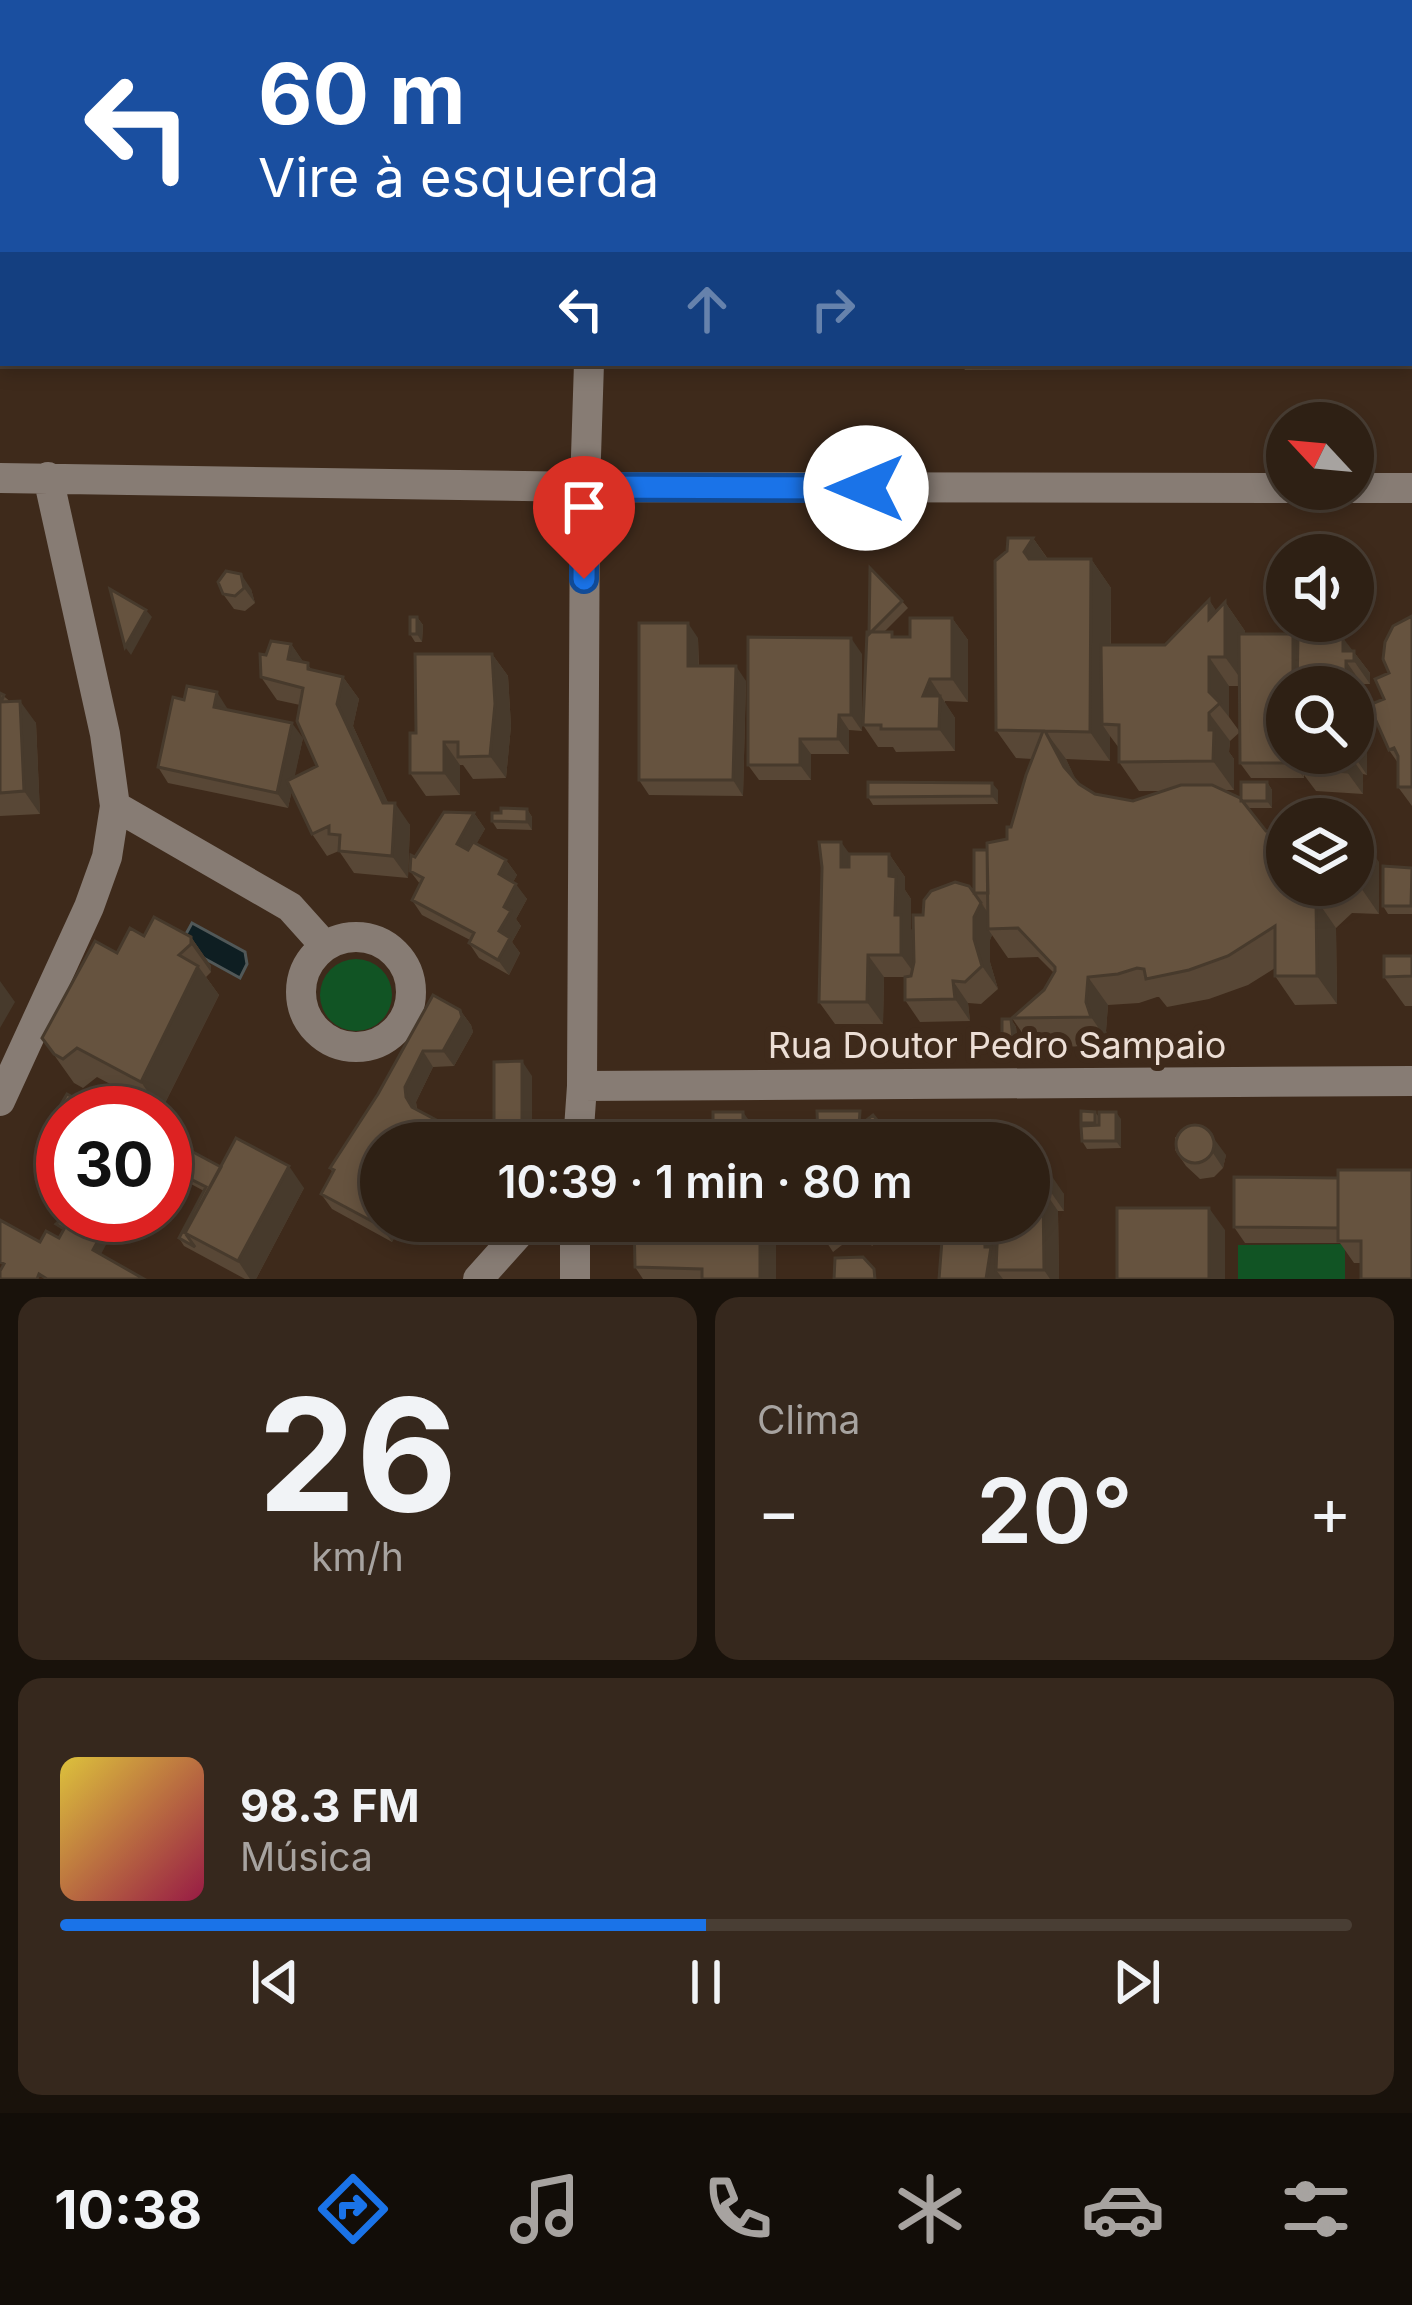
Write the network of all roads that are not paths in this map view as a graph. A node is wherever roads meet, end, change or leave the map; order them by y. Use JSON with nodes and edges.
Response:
{"nodes":[{"id":1,"x":589,"y":366,"type":"edge"},
{"id":2,"x":48,"y":477,"type":"junction"},
{"id":3,"x":0,"y":478,"type":"edge"},
{"id":4,"x":585,"y":487,"type":"junction"},
{"id":5,"x":1266,"y":488,"type":"edge"},
{"id":6,"x":1374,"y":488,"type":"edge"},
{"id":7,"x":1412,"y":488,"type":"edge"},
{"id":8,"x":115,"y":806,"type":"junction"},
{"id":9,"x":325,"y":946,"type":"dead end"},
{"id":10,"x":1412,"y":1081,"type":"edge"},
{"id":11,"x":582,"y":1086,"type":"junction"},
{"id":12,"x":0,"y":1100,"type":"edge"},
{"id":13,"x":579,"y":1122,"type":"edge"},
{"id":14,"x":511,"y":1242,"type":"edge"},
{"id":15,"x":575,"y":1242,"type":"edge"},
{"id":16,"x":478,"y":1279,"type":"edge"},
{"id":17,"x":575,"y":1279,"type":"edge"}],
"edges":[{"from":1,"to":4,"type":"street"},
{"from":2,"to":3,"type":"street"},
{"from":2,"to":4,"type":"street"},
{"from":2,"to":8,"type":"street"},
{"from":4,"to":5,"type":"street"},
{"from":4,"to":11,"type":"street"},
{"from":6,"to":7,"type":"street"},
{"from":8,"to":9,"type":"street"},
{"from":8,"to":12,"type":"street"},
{"from":10,"to":11,"type":"street","name":"Rua Doutor Pedro Sampaio"},
{"from":11,"to":13,"type":"street"},
{"from":14,"to":16,"type":"street"},
{"from":15,"to":17,"type":"street"}]}
